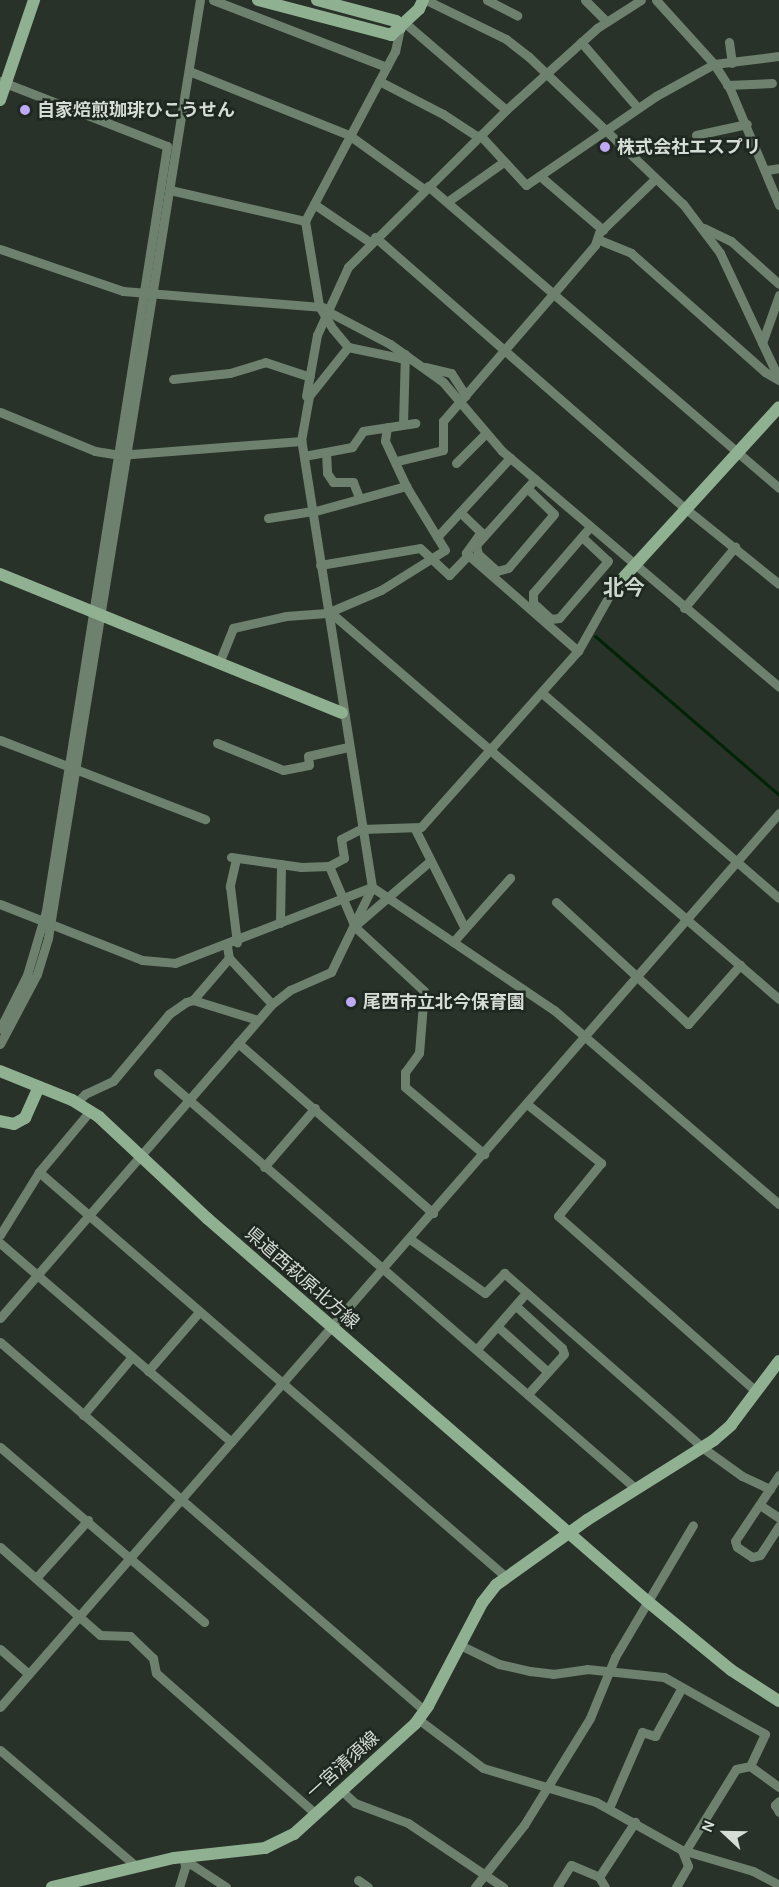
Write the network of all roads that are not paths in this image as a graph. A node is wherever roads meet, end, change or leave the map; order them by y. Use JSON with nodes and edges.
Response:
{"nodes":[{"id":1,"x":34,"y":0,"type":"edge"},
{"id":2,"x":200,"y":0,"type":"edge"},
{"id":3,"x":213,"y":0,"type":"edge"},
{"id":4,"x":258,"y":0,"type":"edge"},
{"id":5,"x":317,"y":0,"type":"edge"},
{"id":6,"x":425,"y":0,"type":"edge"},
{"id":7,"x":487,"y":0,"type":"edge"},
{"id":8,"x":585,"y":0,"type":"edge"},
{"id":9,"x":641,"y":0,"type":"edge"},
{"id":10,"x":656,"y":0,"type":"edge"},
{"id":11,"x":518,"y":15,"type":"dead end"},
{"id":12,"x":606,"y":21,"type":"junction"},
{"id":13,"x":402,"y":26,"type":"junction"},
{"id":14,"x":581,"y":42,"type":"junction"},
{"id":15,"x":729,"y":42,"type":"dead end"},
{"id":16,"x":779,"y":56,"type":"edge"},
{"id":17,"x":732,"y":63,"type":"junction"},
{"id":18,"x":714,"y":64,"type":"junction"},
{"id":19,"x":387,"y":67,"type":"junction"},
{"id":20,"x":189,"y":71,"type":"junction"},
{"id":21,"x":548,"y":74,"type":"junction"},
{"id":22,"x":379,"y":81,"type":"junction"},
{"id":23,"x":3,"y":82,"type":"edge"},
{"id":24,"x":772,"y":83,"type":"dead end"},
{"id":25,"x":727,"y":85,"type":"junction"},
{"id":26,"x":0,"y":100,"type":"edge"},
{"id":27,"x":638,"y":108,"type":"junction"},
{"id":28,"x":506,"y":110,"type":"junction"},
{"id":29,"x":747,"y":124,"type":"junction"},
{"id":30,"x":607,"y":129,"type":"junction"},
{"id":31,"x":349,"y":135,"type":"junction"},
{"id":32,"x":696,"y":135,"type":"dead end"},
{"id":33,"x":479,"y":136,"type":"junction"},
{"id":34,"x":502,"y":163,"type":"junction"},
{"id":35,"x":779,"y":168,"type":"edge"},
{"id":36,"x":767,"y":170,"type":"junction"},
{"id":37,"x":540,"y":176,"type":"junction"},
{"id":38,"x":655,"y":178,"type":"junction"},
{"id":39,"x":426,"y":188,"type":"junction"},
{"id":40,"x":170,"y":190,"type":"junction"},
{"id":41,"x":447,"y":202,"type":"junction"},
{"id":42,"x":314,"y":204,"type":"junction"},
{"id":43,"x":779,"y":205,"type":"edge"},
{"id":44,"x":305,"y":221,"type":"junction"},
{"id":45,"x":704,"y":228,"type":"junction"},
{"id":46,"x":600,"y":235,"type":"junction"},
{"id":47,"x":373,"y":240,"type":"junction"},
{"id":48,"x":0,"y":249,"type":"edge"},
{"id":49,"x":779,"y":284,"type":"edge"},
{"id":50,"x":149,"y":293,"type":"junction"},
{"id":51,"x":554,"y":293,"type":"junction"},
{"id":52,"x":779,"y":295,"type":"edge"},
{"id":53,"x":325,"y":310,"type":"junction"},
{"id":54,"x":762,"y":343,"type":"junction"},
{"id":55,"x":348,"y":347,"type":"junction"},
{"id":56,"x":505,"y":350,"type":"junction"},
{"id":57,"x":405,"y":354,"type":"junction"},
{"id":58,"x":310,"y":377,"type":"junction"},
{"id":59,"x":173,"y":379,"type":"dead end"},
{"id":60,"x":779,"y":379,"type":"edge"},
{"id":61,"x":463,"y":400,"type":"junction"},
{"id":62,"x":779,"y":407,"type":"edge"},
{"id":63,"x":0,"y":412,"type":"edge"},
{"id":64,"x":303,"y":416,"type":"junction"},
{"id":65,"x":415,"y":423,"type":"dead end"},
{"id":66,"x":403,"y":424,"type":"junction"},
{"id":67,"x":387,"y":427,"type":"junction"},
{"id":68,"x":485,"y":434,"type":"junction"},
{"id":69,"x":301,"y":441,"type":"junction"},
{"id":70,"x":326,"y":452,"type":"junction"},
{"id":71,"x":737,"y":452,"type":"junction"},
{"id":72,"x":123,"y":456,"type":"junction"},
{"id":73,"x":304,"y":456,"type":"junction"},
{"id":74,"x":510,"y":458,"type":"junction"},
{"id":75,"x":397,"y":461,"type":"junction"},
{"id":76,"x":456,"y":463,"type":"dead end"},
{"id":77,"x":535,"y":480,"type":"junction"},
{"id":78,"x":406,"y":486,"type":"junction"},
{"id":79,"x":527,"y":489,"type":"junction"},
{"id":80,"x":779,"y":489,"type":"edge"},
{"id":81,"x":359,"y":498,"type":"junction"},
{"id":82,"x":686,"y":509,"type":"junction"},
{"id":83,"x":312,"y":512,"type":"junction"},
{"id":84,"x":461,"y":513,"type":"junction"},
{"id":85,"x":268,"y":518,"type":"dead end"},
{"id":86,"x":590,"y":528,"type":"junction"},
{"id":87,"x":437,"y":537,"type":"junction"},
{"id":88,"x":582,"y":537,"type":"junction"},
{"id":89,"x":735,"y":547,"type":"junction"},
{"id":90,"x":468,"y":555,"type":"junction"},
{"id":91,"x":430,"y":560,"type":"junction"},
{"id":92,"x":320,"y":565,"type":"junction"},
{"id":93,"x":635,"y":566,"type":"junction"},
{"id":94,"x":0,"y":574,"type":"edge"},
{"id":95,"x":779,"y":584,"type":"edge"},
{"id":96,"x":614,"y":589,"type":"joint"},
{"id":97,"x":684,"y":608,"type":"junction"},
{"id":98,"x":328,"y":612,"type":"junction"},
{"id":99,"x":97,"y":614,"type":"junction"},
{"id":100,"x":578,"y":651,"type":"junction"},
{"id":101,"x":219,"y":663,"type":"junction"},
{"id":102,"x":779,"y":687,"type":"edge"},
{"id":103,"x":542,"y":693,"type":"junction"},
{"id":104,"x":342,"y":713,"type":"junction"},
{"id":105,"x":0,"y":740,"type":"edge"},
{"id":106,"x":217,"y":743,"type":"dead end"},
{"id":107,"x":348,"y":747,"type":"junction"},
{"id":108,"x":492,"y":750,"type":"junction"},
{"id":109,"x":73,"y":769,"type":"junction"},
{"id":110,"x":779,"y":813,"type":"edge"},
{"id":111,"x":205,"y":819,"type":"dead end"},
{"id":112,"x":361,"y":829,"type":"junction"},
{"id":113,"x":415,"y":829,"type":"junction"},
{"id":114,"x":429,"y":862,"type":"junction"},
{"id":115,"x":737,"y":862,"type":"junction"},
{"id":116,"x":281,"y":864,"type":"junction"},
{"id":117,"x":329,"y":866,"type":"junction"},
{"id":118,"x":510,"y":878,"type":"dead end"},
{"id":119,"x":372,"y":887,"type":"junction"},
{"id":120,"x":386,"y":897,"type":"junction"},
{"id":121,"x":343,"y":898,"type":"junction"},
{"id":122,"x":779,"y":898,"type":"edge"},
{"id":123,"x":556,"y":902,"type":"dead end"},
{"id":124,"x":0,"y":904,"type":"edge"},
{"id":125,"x":687,"y":920,"type":"junction"},
{"id":126,"x":47,"y":923,"type":"junction"},
{"id":127,"x":280,"y":923,"type":"junction"},
{"id":128,"x":355,"y":927,"type":"junction"},
{"id":129,"x":464,"y":927,"type":"junction"},
{"id":130,"x":453,"y":942,"type":"junction"},
{"id":131,"x":237,"y":943,"type":"junction"},
{"id":132,"x":227,"y":946,"type":"junction"},
{"id":133,"x":229,"y":958,"type":"junction"},
{"id":134,"x":740,"y":966,"type":"junction"},
{"id":135,"x":639,"y":976,"type":"junction"},
{"id":136,"x":779,"y":999,"type":"edge"},
{"id":137,"x":193,"y":1000,"type":"junction"},
{"id":138,"x":272,"y":1004,"type":"junction"},
{"id":139,"x":258,"y":1020,"type":"junction"},
{"id":140,"x":0,"y":1029,"type":"edge"},
{"id":141,"x":585,"y":1037,"type":"junction"},
{"id":142,"x":238,"y":1043,"type":"junction"},
{"id":143,"x":0,"y":1044,"type":"edge"},
{"id":144,"x":0,"y":1071,"type":"edge"},
{"id":145,"x":158,"y":1073,"type":"dead end"},
{"id":146,"x":39,"y":1087,"type":"junction"},
{"id":147,"x":189,"y":1099,"type":"junction"},
{"id":148,"x":76,"y":1102,"type":"junction"},
{"id":149,"x":527,"y":1104,"type":"junction"},
{"id":150,"x":315,"y":1108,"type":"junction"},
{"id":151,"x":90,"y":1111,"type":"junction"},
{"id":152,"x":0,"y":1121,"type":"edge"},
{"id":153,"x":484,"y":1154,"type":"junction"},
{"id":154,"x":141,"y":1156,"type":"junction"},
{"id":155,"x":264,"y":1167,"type":"junction"},
{"id":156,"x":39,"y":1172,"type":"junction"},
{"id":157,"x":779,"y":1204,"type":"edge"},
{"id":158,"x":433,"y":1213,"type":"junction"},
{"id":159,"x":89,"y":1216,"type":"junction"},
{"id":160,"x":0,"y":1235,"type":"edge"},
{"id":161,"x":410,"y":1239,"type":"junction"},
{"id":162,"x":0,"y":1243,"type":"edge"},
{"id":163,"x":383,"y":1269,"type":"junction"},
{"id":164,"x":38,"y":1275,"type":"junction"},
{"id":165,"x":526,"y":1293,"type":"junction"},
{"id":166,"x":516,"y":1306,"type":"junction"},
{"id":167,"x":200,"y":1311,"type":"junction"},
{"id":168,"x":0,"y":1318,"type":"edge"},
{"id":169,"x":331,"y":1327,"type":"junction"},
{"id":170,"x":498,"y":1327,"type":"junction"},
{"id":171,"x":0,"y":1342,"type":"edge"},
{"id":172,"x":477,"y":1349,"type":"junction"},
{"id":173,"x":8,"y":1350,"type":"junction"},
{"id":174,"x":132,"y":1357,"type":"junction"},
{"id":175,"x":0,"y":1359,"type":"edge"},
{"id":176,"x":779,"y":1360,"type":"edge"},
{"id":177,"x":148,"y":1371,"type":"junction"},
{"id":178,"x":548,"y":1372,"type":"junction"},
{"id":179,"x":281,"y":1384,"type":"junction"},
{"id":180,"x":755,"y":1390,"type":"junction"},
{"id":181,"x":528,"y":1394,"type":"junction"},
{"id":182,"x":83,"y":1415,"type":"junction"},
{"id":183,"x":231,"y":1442,"type":"junction"},
{"id":184,"x":0,"y":1447,"type":"edge"},
{"id":185,"x":703,"y":1448,"type":"junction"},
{"id":186,"x":779,"y":1474,"type":"edge"},
{"id":187,"x":636,"y":1489,"type":"junction"},
{"id":188,"x":770,"y":1489,"type":"junction"},
{"id":189,"x":180,"y":1500,"type":"junction"},
{"id":190,"x":760,"y":1505,"type":"junction"},
{"id":191,"x":779,"y":1518,"type":"edge"},
{"id":192,"x":88,"y":1520,"type":"junction"},
{"id":193,"x":693,"y":1525,"type":"dead end"},
{"id":194,"x":779,"y":1526,"type":"edge"},
{"id":195,"x":569,"y":1533,"type":"junction"},
{"id":196,"x":0,"y":1547,"type":"edge"},
{"id":197,"x":130,"y":1557,"type":"junction"},
{"id":198,"x":506,"y":1577,"type":"junction"},
{"id":199,"x":36,"y":1578,"type":"junction"},
{"id":200,"x":648,"y":1600,"type":"junction"},
{"id":201,"x":80,"y":1615,"type":"junction"},
{"id":202,"x":204,"y":1622,"type":"dead end"},
{"id":203,"x":460,"y":1645,"type":"junction"},
{"id":204,"x":0,"y":1648,"type":"edge"},
{"id":205,"x":608,"y":1671,"type":"junction"},
{"id":206,"x":28,"y":1673,"type":"junction"},
{"id":207,"x":681,"y":1689,"type":"junction"},
{"id":208,"x":779,"y":1701,"type":"edge"},
{"id":209,"x":0,"y":1707,"type":"edge"},
{"id":210,"x":422,"y":1715,"type":"junction"},
{"id":211,"x":0,"y":1750,"type":"edge"},
{"id":212,"x":750,"y":1766,"type":"junction"},
{"id":213,"x":547,"y":1786,"type":"junction"},
{"id":214,"x":779,"y":1787,"type":"edge"},
{"id":215,"x":341,"y":1790,"type":"junction"},
{"id":216,"x":779,"y":1801,"type":"edge"},
{"id":217,"x":609,"y":1808,"type":"junction"},
{"id":218,"x":779,"y":1812,"type":"edge"},
{"id":219,"x":316,"y":1814,"type":"junction"},
{"id":220,"x":635,"y":1822,"type":"junction"},
{"id":221,"x":684,"y":1850,"type":"junction"},
{"id":222,"x":186,"y":1857,"type":"junction"},
{"id":223,"x":137,"y":1867,"type":"junction"},
{"id":224,"x":484,"y":1874,"type":"junction"},
{"id":225,"x":599,"y":1877,"type":"junction"},
{"id":226,"x":683,"y":1878,"type":"junction"},
{"id":227,"x":358,"y":1880,"type":"dead end"},
{"id":228,"x":779,"y":1885,"type":"edge"},
{"id":229,"x":52,"y":1887,"type":"edge"},
{"id":230,"x":179,"y":1887,"type":"edge"},
{"id":231,"x":226,"y":1887,"type":"edge"},
{"id":232,"x":368,"y":1887,"type":"edge"},
{"id":233,"x":475,"y":1887,"type":"edge"},
{"id":234,"x":503,"y":1887,"type":"edge"},
{"id":235,"x":557,"y":1887,"type":"edge"},
{"id":236,"x":605,"y":1887,"type":"edge"},
{"id":237,"x":676,"y":1887,"type":"edge"},
{"id":238,"x":691,"y":1887,"type":"edge"}],
"edges":[{"from":1,"to":23,"type":"main road"},
{"from":2,"to":20,"type":"street"},
{"from":3,"to":19,"type":"street"},
{"from":4,"to":13,"type":"main road"},
{"from":5,"to":13,"type":"main road"},
{"from":6,"to":13,"type":"main road"},
{"from":6,"to":21,"type":"street"},
{"from":7,"to":11,"type":"street"},
{"from":8,"to":12,"type":"street"},
{"from":9,"to":12,"type":"street"},
{"from":10,"to":18,"type":"street"},
{"from":12,"to":14,"type":"street"},
{"from":13,"to":19,"type":"street"},
{"from":13,"to":28,"type":"street"},
{"from":14,"to":21,"type":"street"},
{"from":14,"to":27,"type":"street"},
{"from":15,"to":17,"type":"street"},
{"from":16,"to":17,"type":"street"},
{"from":17,"to":18,"type":"street"},
{"from":18,"to":25,"type":"street"},
{"from":18,"to":27,"type":"street"},
{"from":19,"to":22,"type":"street"},
{"from":20,"to":31,"type":"street"},
{"from":20,"to":40,"type":"street"},
{"from":21,"to":28,"type":"street"},
{"from":21,"to":30,"type":"street"},
{"from":22,"to":31,"type":"street"},
{"from":22,"to":33,"type":"street"},
{"from":23,"to":26,"type":"main road"},
{"from":23,"to":50,"type":"street"},
{"from":24,"to":25,"type":"street"},
{"from":25,"to":29,"type":"street"},
{"from":27,"to":30,"type":"street"},
{"from":28,"to":33,"type":"street"},
{"from":29,"to":32,"type":"street"},
{"from":29,"to":36,"type":"street"},
{"from":30,"to":37,"type":"street"},
{"from":30,"to":38,"type":"street"},
{"from":31,"to":39,"type":"street"},
{"from":31,"to":42,"type":"street"},
{"from":33,"to":34,"type":"street"},
{"from":33,"to":39,"type":"street"},
{"from":34,"to":37,"type":"street"},
{"from":34,"to":41,"type":"street"},
{"from":35,"to":36,"type":"street"},
{"from":36,"to":43,"type":"street"},
{"from":37,"to":46,"type":"street"},
{"from":38,"to":45,"type":"street"},
{"from":38,"to":46,"type":"street"},
{"from":39,"to":41,"type":"street"},
{"from":39,"to":47,"type":"street"},
{"from":40,"to":44,"type":"street"},
{"from":40,"to":50,"type":"street"},
{"from":41,"to":51,"type":"street"},
{"from":42,"to":44,"type":"street"},
{"from":42,"to":47,"type":"street"},
{"from":44,"to":53,"type":"street"},
{"from":45,"to":49,"type":"street"},
{"from":45,"to":54,"type":"street"},
{"from":46,"to":51,"type":"street"},
{"from":46,"to":60,"type":"street"},
{"from":47,"to":53,"type":"street"},
{"from":47,"to":56,"type":"street"},
{"from":48,"to":50,"type":"street"},
{"from":50,"to":53,"type":"street"},
{"from":50,"to":72,"type":"street"},
{"from":51,"to":56,"type":"street"},
{"from":51,"to":71,"type":"street"},
{"from":52,"to":54,"type":"street"},
{"from":53,"to":55,"type":"street"},
{"from":53,"to":57,"type":"street"},
{"from":53,"to":58,"type":"street"},
{"from":54,"to":60,"type":"street"},
{"from":55,"to":57,"type":"street"},
{"from":55,"to":64,"type":"street"},
{"from":56,"to":61,"type":"street"},
{"from":56,"to":82,"type":"street"},
{"from":57,"to":61,"type":"street"},
{"from":57,"to":66,"type":"street"},
{"from":58,"to":59,"type":"street"},
{"from":58,"to":64,"type":"street"},
{"from":61,"to":68,"type":"street"},
{"from":61,"to":75,"type":"street"},
{"from":62,"to":71,"type":"main road"},
{"from":63,"to":72,"type":"street"},
{"from":64,"to":69,"type":"street"},
{"from":65,"to":66,"type":"street"},
{"from":66,"to":67,"type":"street"},
{"from":67,"to":70,"type":"street"},
{"from":67,"to":75,"type":"street"},
{"from":68,"to":74,"type":"street"},
{"from":68,"to":76,"type":"street"},
{"from":69,"to":72,"type":"street"},
{"from":69,"to":73,"type":"street"},
{"from":70,"to":73,"type":"street"},
{"from":70,"to":81,"type":"street"},
{"from":71,"to":80,"type":"street"},
{"from":71,"to":82,"type":"main road"},
{"from":72,"to":99,"type":"street"},
{"from":73,"to":83,"type":"street"},
{"from":74,"to":77,"type":"street"},
{"from":74,"to":84,"type":"street"},
{"from":75,"to":78,"type":"street"},
{"from":77,"to":79,"type":"street"},
{"from":77,"to":86,"type":"street"},
{"from":78,"to":81,"type":"street"},
{"from":78,"to":87,"type":"street"},
{"from":79,"to":79,"type":"street"},
{"from":81,"to":83,"type":"street"},
{"from":82,"to":89,"type":"street"},
{"from":82,"to":93,"type":"main road"},
{"from":83,"to":85,"type":"street"},
{"from":83,"to":92,"type":"street"},
{"from":84,"to":87,"type":"street"},
{"from":84,"to":90,"type":"street"},
{"from":86,"to":88,"type":"street"},
{"from":86,"to":93,"type":"street"},
{"from":87,"to":91,"type":"street"},
{"from":88,"to":88,"type":"street"},
{"from":89,"to":95,"type":"street"},
{"from":89,"to":97,"type":"street"},
{"from":90,"to":91,"type":"street"},
{"from":90,"to":100,"type":"street"},
{"from":91,"to":92,"type":"street"},
{"from":91,"to":98,"type":"street"},
{"from":92,"to":98,"type":"street"},
{"from":93,"to":96,"type":"main road"},
{"from":93,"to":97,"type":"street"},
{"from":94,"to":99,"type":"main road"},
{"from":96,"to":100,"type":"street"},
{"from":97,"to":102,"type":"street"},
{"from":98,"to":101,"type":"street"},
{"from":98,"to":104,"type":"street"},
{"from":98,"to":108,"type":"street"},
{"from":99,"to":101,"type":"main road"},
{"from":99,"to":109,"type":"street"},
{"from":100,"to":103,"type":"street"},
{"from":101,"to":104,"type":"main road"},
{"from":103,"to":108,"type":"street"},
{"from":103,"to":115,"type":"street"},
{"from":104,"to":107,"type":"street"},
{"from":105,"to":109,"type":"street"},
{"from":106,"to":107,"type":"street"},
{"from":107,"to":112,"type":"street"},
{"from":108,"to":113,"type":"street"},
{"from":108,"to":125,"type":"street"},
{"from":109,"to":111,"type":"street"},
{"from":109,"to":126,"type":"street"},
{"from":110,"to":115,"type":"street"},
{"from":112,"to":113,"type":"street"},
{"from":112,"to":117,"type":"street"},
{"from":112,"to":119,"type":"street"},
{"from":113,"to":114,"type":"street"},
{"from":114,"to":120,"type":"street"},
{"from":114,"to":129,"type":"street"},
{"from":115,"to":122,"type":"street"},
{"from":115,"to":125,"type":"street"},
{"from":116,"to":117,"type":"street"},
{"from":116,"to":127,"type":"street"},
{"from":116,"to":131,"type":"street"},
{"from":117,"to":121,"type":"street"},
{"from":118,"to":129,"type":"street"},
{"from":119,"to":120,"type":"street"},
{"from":119,"to":121,"type":"street"},
{"from":119,"to":128,"type":"street"},
{"from":120,"to":128,"type":"street"},
{"from":120,"to":130,"type":"street"},
{"from":121,"to":127,"type":"street"},
{"from":121,"to":128,"type":"street"},
{"from":123,"to":135,"type":"street"},
{"from":124,"to":126,"type":"street"},
{"from":125,"to":134,"type":"street"},
{"from":125,"to":135,"type":"street"},
{"from":126,"to":132,"type":"street"},
{"from":126,"to":140,"type":"street"},
{"from":126,"to":143,"type":"street"},
{"from":127,"to":131,"type":"street"},
{"from":128,"to":138,"type":"street"},
{"from":128,"to":153,"type":"street"},
{"from":129,"to":130,"type":"street"},
{"from":130,"to":141,"type":"street"},
{"from":131,"to":132,"type":"street"},
{"from":132,"to":133,"type":"street"},
{"from":133,"to":137,"type":"street"},
{"from":133,"to":138,"type":"street"},
{"from":134,"to":135,"type":"street"},
{"from":134,"to":136,"type":"street"},
{"from":135,"to":141,"type":"street"},
{"from":137,"to":139,"type":"street"},
{"from":137,"to":148,"type":"street"},
{"from":138,"to":139,"type":"street"},
{"from":139,"to":142,"type":"street"},
{"from":141,"to":149,"type":"street"},
{"from":141,"to":157,"type":"street"},
{"from":142,"to":147,"type":"street"},
{"from":142,"to":150,"type":"street"},
{"from":144,"to":146,"type":"main road","name":"県道西萩原北方線"},
{"from":145,"to":147,"type":"street"},
{"from":146,"to":148,"type":"main road","name":"県道西萩原北方線"},
{"from":146,"to":152,"type":"main road"},
{"from":147,"to":154,"type":"street"},
{"from":147,"to":155,"type":"street"},
{"from":148,"to":151,"type":"main road","name":"県道西萩原北方線"},
{"from":149,"to":153,"type":"street"},
{"from":149,"to":180,"type":"street"},
{"from":150,"to":155,"type":"street"},
{"from":150,"to":158,"type":"street"},
{"from":151,"to":154,"type":"main road","name":"県道西萩原北方線"},
{"from":151,"to":156,"type":"street"},
{"from":153,"to":158,"type":"street"},
{"from":154,"to":159,"type":"street"},
{"from":154,"to":169,"type":"main road","name":"県道西萩原北方線"},
{"from":155,"to":163,"type":"street"},
{"from":156,"to":159,"type":"street"},
{"from":156,"to":160,"type":"street"},
{"from":158,"to":161,"type":"street"},
{"from":159,"to":164,"type":"street"},
{"from":159,"to":167,"type":"street"},
{"from":161,"to":163,"type":"street"},
{"from":161,"to":165,"type":"street"},
{"from":162,"to":164,"type":"street"},
{"from":163,"to":169,"type":"street"},
{"from":163,"to":172,"type":"street"},
{"from":164,"to":168,"type":"street"},
{"from":164,"to":174,"type":"street"},
{"from":165,"to":166,"type":"street"},
{"from":165,"to":185,"type":"street"},
{"from":166,"to":170,"type":"street"},
{"from":166,"to":178,"type":"street"},
{"from":167,"to":177,"type":"street"},
{"from":167,"to":179,"type":"street"},
{"from":169,"to":179,"type":"street"},
{"from":169,"to":195,"type":"main road","name":"県道西萩原北方線"},
{"from":170,"to":172,"type":"street"},
{"from":170,"to":178,"type":"street"},
{"from":171,"to":173,"type":"street"},
{"from":172,"to":181,"type":"street"},
{"from":173,"to":175,"type":"street"},
{"from":173,"to":182,"type":"street"},
{"from":174,"to":177,"type":"street"},
{"from":174,"to":182,"type":"street"},
{"from":176,"to":180,"type":"main road","name":"一宮清須線"},
{"from":177,"to":183,"type":"street"},
{"from":178,"to":181,"type":"street"},
{"from":179,"to":183,"type":"street"},
{"from":179,"to":198,"type":"street"},
{"from":180,"to":185,"type":"main road","name":"一宮清須線"},
{"from":181,"to":187,"type":"street"},
{"from":182,"to":189,"type":"street"},
{"from":183,"to":189,"type":"street"},
{"from":184,"to":192,"type":"street"},
{"from":185,"to":187,"type":"main road","name":"一宮清須線"},
{"from":185,"to":188,"type":"street"},
{"from":186,"to":188,"type":"street"},
{"from":187,"to":195,"type":"main road","name":"一宮清須線"},
{"from":188,"to":190,"type":"street"},
{"from":189,"to":197,"type":"street"},
{"from":189,"to":210,"type":"street"},
{"from":190,"to":191,"type":"street"},
{"from":190,"to":194,"type":"street"},
{"from":192,"to":197,"type":"street"},
{"from":192,"to":199,"type":"street"},
{"from":193,"to":200,"type":"street"},
{"from":195,"to":198,"type":"main road","name":"一宮清須線"},
{"from":195,"to":200,"type":"main road"},
{"from":196,"to":199,"type":"street"},
{"from":197,"to":201,"type":"street"},
{"from":197,"to":202,"type":"street"},
{"from":198,"to":203,"type":"main road","name":"一宮清須線"},
{"from":199,"to":201,"type":"street"},
{"from":200,"to":205,"type":"street"},
{"from":200,"to":208,"type":"main road"},
{"from":201,"to":206,"type":"street"},
{"from":201,"to":219,"type":"street"},
{"from":203,"to":205,"type":"street"},
{"from":203,"to":210,"type":"main road","name":"一宮清須線"},
{"from":204,"to":206,"type":"street"},
{"from":205,"to":207,"type":"street"},
{"from":205,"to":213,"type":"street"},
{"from":206,"to":209,"type":"street"},
{"from":207,"to":212,"type":"street"},
{"from":207,"to":217,"type":"street"},
{"from":210,"to":213,"type":"street"},
{"from":210,"to":215,"type":"main road","name":"一宮清須線"},
{"from":211,"to":223,"type":"street"},
{"from":212,"to":214,"type":"street"},
{"from":212,"to":221,"type":"street"},
{"from":213,"to":217,"type":"street"},
{"from":213,"to":224,"type":"street"},
{"from":215,"to":219,"type":"main road","name":"一宮清須線"},
{"from":215,"to":224,"type":"street"},
{"from":216,"to":218,"type":"street"},
{"from":217,"to":220,"type":"street"},
{"from":219,"to":222,"type":"main road","name":"一宮清須線"},
{"from":220,"to":221,"type":"street"},
{"from":220,"to":225,"type":"street"},
{"from":221,"to":226,"type":"street"},
{"from":221,"to":228,"type":"street"},
{"from":222,"to":223,"type":"main road","name":"一宮清須線"},
{"from":222,"to":230,"type":"street"},
{"from":222,"to":231,"type":"street"},
{"from":223,"to":229,"type":"main road","name":"一宮清須線"},
{"from":224,"to":233,"type":"street"},
{"from":224,"to":234,"type":"street"},
{"from":225,"to":235,"type":"street"},
{"from":225,"to":236,"type":"street"},
{"from":226,"to":237,"type":"street"},
{"from":226,"to":238,"type":"street"},
{"from":227,"to":232,"type":"street"}]}
